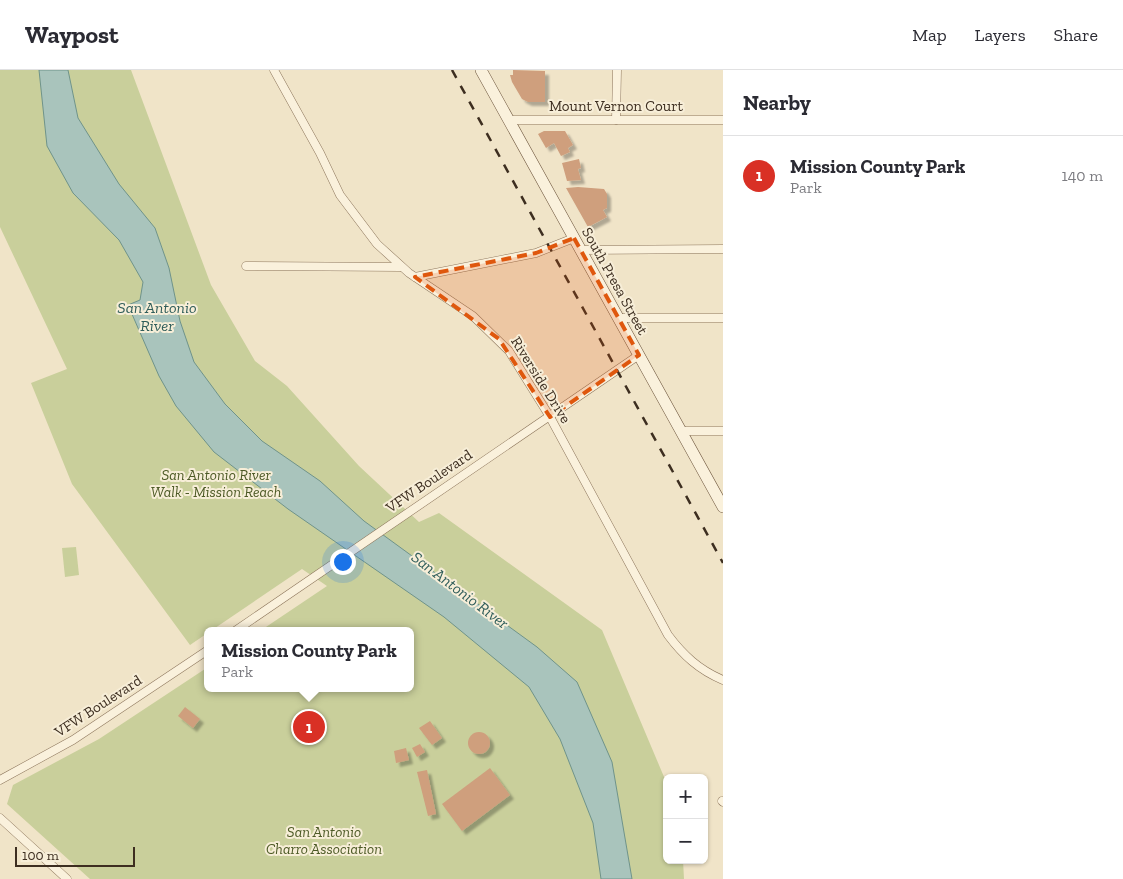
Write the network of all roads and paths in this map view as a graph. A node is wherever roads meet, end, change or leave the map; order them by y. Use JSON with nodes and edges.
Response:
{"nodes":[{"id":1,"x":274,"y":70,"type":"edge"},
{"id":2,"x":481,"y":70,"type":"edge"},
{"id":3,"x":617,"y":70,"type":"edge"},
{"id":4,"x":509,"y":120,"type":"junction"},
{"id":5,"x":616,"y":120,"type":"junction"},
{"id":6,"x":723,"y":120,"type":"edge"},
{"id":7,"x":574,"y":238,"type":"junction"},
{"id":8,"x":581,"y":250,"type":"junction"},
{"id":9,"x":723,"y":250,"type":"edge"},
{"id":10,"x":246,"y":266,"type":"dead end"},
{"id":11,"x":401,"y":267,"type":"junction"},
{"id":12,"x":415,"y":277,"type":"junction"},
{"id":13,"x":618,"y":318,"type":"junction"},
{"id":14,"x":723,"y":318,"type":"edge"},
{"id":15,"x":639,"y":355,"type":"junction"},
{"id":16,"x":550,"y":417,"type":"junction"},
{"id":17,"x":681,"y":431,"type":"junction"},
{"id":18,"x":723,"y":431,"type":"edge"},
{"id":19,"x":723,"y":507,"type":"edge"},
{"id":20,"x":241,"y":627,"type":"edge"},
{"id":21,"x":204,"y":653,"type":"edge"},
{"id":22,"x":723,"y":680,"type":"edge"},
{"id":23,"x":0,"y":780,"type":"edge"},
{"id":24,"x":0,"y":818,"type":"edge"},
{"id":25,"x":67,"y":879,"type":"edge"}],
"edges":[{"from":1,"to":11,"type":"street","name":"Riverside Drive"},
{"from":2,"to":4,"type":"main road","name":"South Presa Street"},
{"from":3,"to":5,"type":"street"},
{"from":4,"to":5,"type":"street","name":"Mount Vernon Court"},
{"from":4,"to":7,"type":"main road","name":"South Presa Street"},
{"from":5,"to":6,"type":"street","name":"Mount Vernon Court"},
{"from":7,"to":8,"type":"main road","name":"South Presa Street"},
{"from":7,"to":12,"type":"street"},
{"from":8,"to":9,"type":"street"},
{"from":8,"to":13,"type":"main road","name":"South Presa Street"},
{"from":10,"to":11,"type":"street"},
{"from":11,"to":12,"type":"street","name":"Riverside Drive"},
{"from":12,"to":16,"type":"street","name":"Riverside Drive"},
{"from":13,"to":14,"type":"street"},
{"from":13,"to":15,"type":"main road","name":"South Presa Street"},
{"from":15,"to":16,"type":"street","name":"VFW Boulevard"},
{"from":15,"to":17,"type":"main road","name":"South Presa Street"},
{"from":16,"to":20,"type":"street","name":"VFW Boulevard"},
{"from":16,"to":22,"type":"street","name":"Riverside Drive"},
{"from":17,"to":18,"type":"street"},
{"from":17,"to":19,"type":"main road","name":"South Presa Street"},
{"from":21,"to":23,"type":"street","name":"VFW Boulevard"},
{"from":24,"to":25,"type":"street"}]}
